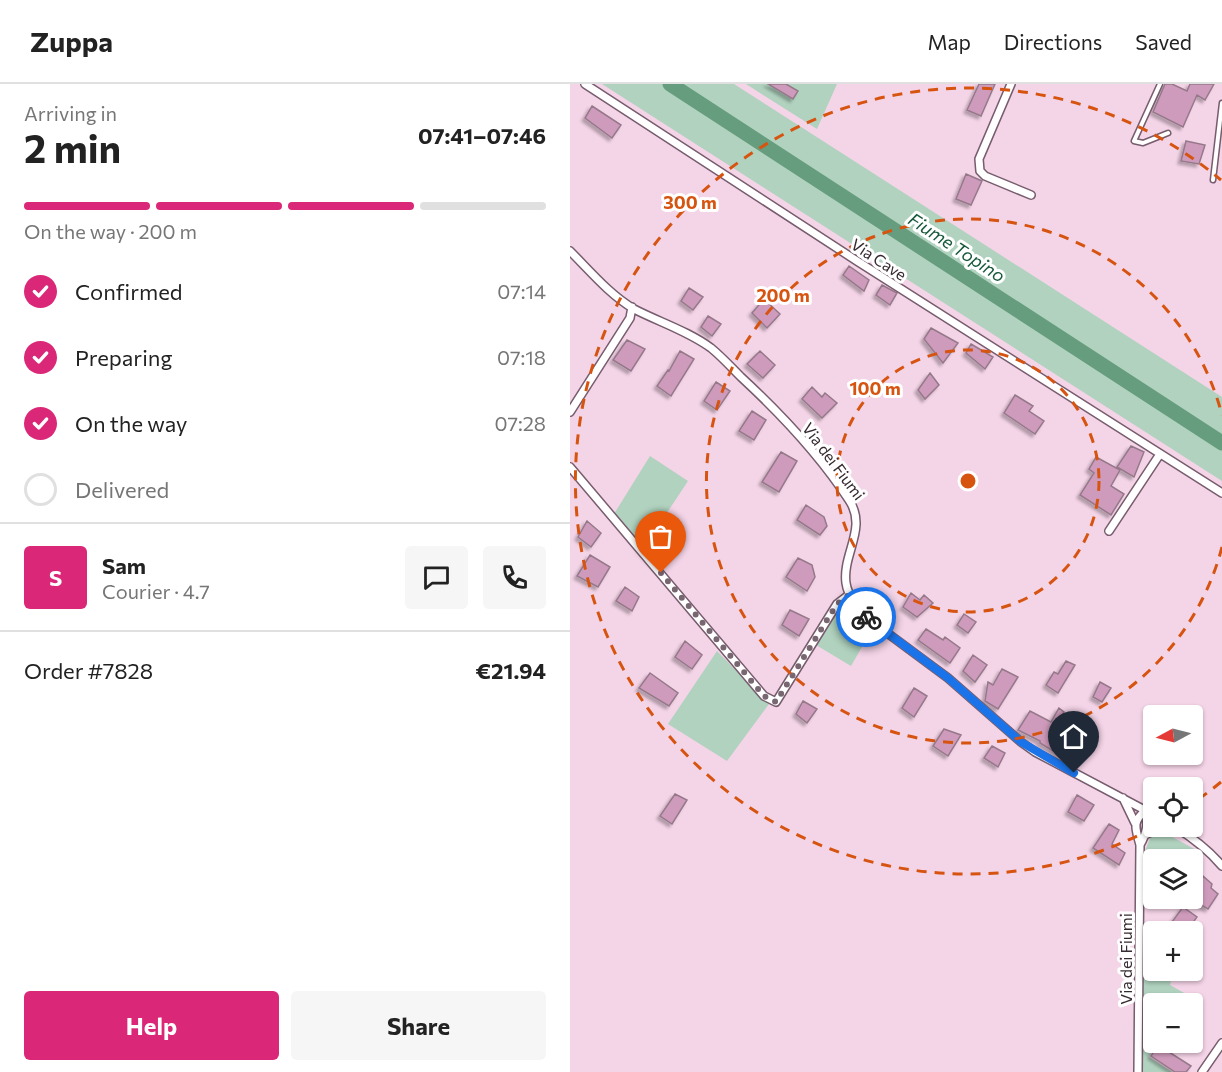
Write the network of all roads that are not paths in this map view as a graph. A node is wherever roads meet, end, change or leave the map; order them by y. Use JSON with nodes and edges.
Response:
{"nodes":[{"id":1,"x":585,"y":84,"type":"edge"},
{"id":2,"x":1011,"y":84,"type":"edge"},
{"id":3,"x":1160,"y":84,"type":"edge"},
{"id":4,"x":1222,"y":103,"type":"edge"},
{"id":5,"x":1168,"y":134,"type":"dead end"},
{"id":6,"x":1213,"y":180,"type":"dead end"},
{"id":7,"x":1031,"y":195,"type":"dead end"},
{"id":8,"x":570,"y":251,"type":"edge"},
{"id":9,"x":632,"y":307,"type":"junction"},
{"id":10,"x":570,"y":412,"type":"edge"},
{"id":11,"x":1160,"y":454,"type":"junction"},
{"id":12,"x":570,"y":467,"type":"edge"},
{"id":13,"x":1222,"y":494,"type":"edge"},
{"id":14,"x":1109,"y":531,"type":"dead end"},
{"id":15,"x":850,"y":594,"type":"junction"},
{"id":16,"x":1123,"y":798,"type":"junction"},
{"id":17,"x":1143,"y":808,"type":"edge"},
{"id":18,"x":1143,"y":812,"type":"edge"},
{"id":19,"x":1135,"y":823,"type":"junction"},
{"id":20,"x":1144,"y":837,"type":"edge"},
{"id":21,"x":1191,"y":837,"type":"edge"},
{"id":22,"x":1140,"y":845,"type":"junction"},
{"id":23,"x":1222,"y":866,"type":"edge"},
{"id":24,"x":1222,"y":1043,"type":"edge"},
{"id":25,"x":1138,"y":1072,"type":"edge"},
{"id":26,"x":1202,"y":1072,"type":"edge"}],
"edges":[{"from":1,"to":11,"type":"street","name":"Via Cave"},
{"from":2,"to":7,"type":"street"},
{"from":3,"to":5,"type":"lane"},
{"from":4,"to":6,"type":"lane"},
{"from":8,"to":9,"type":"street","name":"Via dei Fiumi"},
{"from":9,"to":10,"type":"street"},
{"from":9,"to":15,"type":"street","name":"Via dei Fiumi"},
{"from":11,"to":13,"type":"street","name":"Via Cave"},
{"from":11,"to":14,"type":"street"},
{"from":12,"to":15,"type":"street"},
{"from":15,"to":16,"type":"street"},
{"from":16,"to":17,"type":"street"},
{"from":16,"to":19,"type":"street","name":"Via dei Fiumi"},
{"from":18,"to":19,"type":"street"},
{"from":19,"to":22,"type":"street","name":"Via dei Fiumi"},
{"from":20,"to":22,"type":"street","name":"Via dei Fiumi"},
{"from":21,"to":23,"type":"street"},
{"from":22,"to":25,"type":"street","name":"Via dei Fiumi"},
{"from":24,"to":26,"type":"street"}]}
